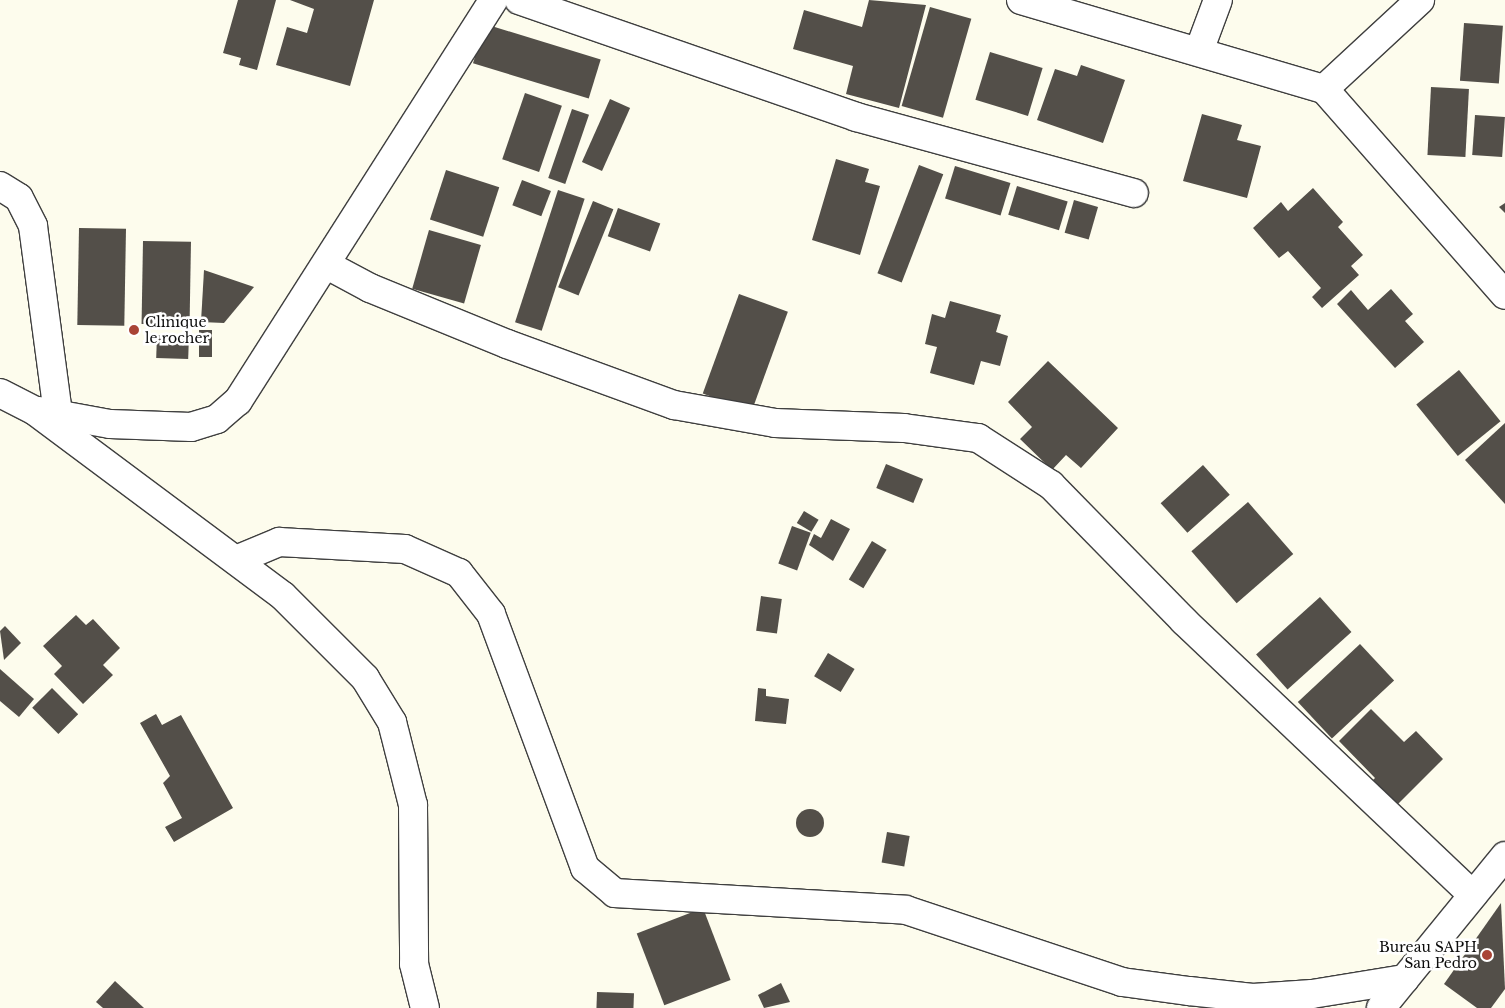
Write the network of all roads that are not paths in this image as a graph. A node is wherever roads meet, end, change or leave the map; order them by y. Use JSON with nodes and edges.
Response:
{"nodes":[{"id":1,"x":493,"y":0,"type":"edge"},
{"id":2,"x":519,"y":0,"type":"edge"},
{"id":3,"x":1021,"y":0,"type":"edge"},
{"id":4,"x":1218,"y":0,"type":"edge"},
{"id":5,"x":1420,"y":0,"type":"edge"},
{"id":6,"x":1199,"y":52,"type":"junction"},
{"id":7,"x":1324,"y":89,"type":"junction"},
{"id":8,"x":0,"y":186,"type":"edge"},
{"id":9,"x":1134,"y":193,"type":"dead end"},
{"id":10,"x":327,"y":264,"type":"junction"},
{"id":11,"x":1505,"y":295,"type":"edge"},
{"id":12,"x":0,"y":393,"type":"edge"},
{"id":13,"x":46,"y":412,"type":"junction"},
{"id":14,"x":236,"y":560,"type":"junction"},
{"id":15,"x":1505,"y":856,"type":"edge"},
{"id":16,"x":1473,"y":895,"type":"junction"},
{"id":17,"x":1405,"y":979,"type":"junction"},
{"id":18,"x":425,"y":1008,"type":"edge"},
{"id":19,"x":1381,"y":1008,"type":"edge"}],
"edges":[{"from":1,"to":10,"type":"street"},
{"from":2,"to":9,"type":"street"},
{"from":3,"to":6,"type":"street"},
{"from":4,"to":6,"type":"street"},
{"from":5,"to":7,"type":"street"},
{"from":6,"to":7,"type":"street"},
{"from":7,"to":11,"type":"street"},
{"from":8,"to":13,"type":"street"},
{"from":10,"to":13,"type":"street"},
{"from":10,"to":16,"type":"street"},
{"from":12,"to":13,"type":"street"},
{"from":13,"to":14,"type":"street"},
{"from":14,"to":17,"type":"street"},
{"from":14,"to":18,"type":"street"},
{"from":15,"to":16,"type":"street"},
{"from":16,"to":17,"type":"street"},
{"from":17,"to":19,"type":"street"}]}
